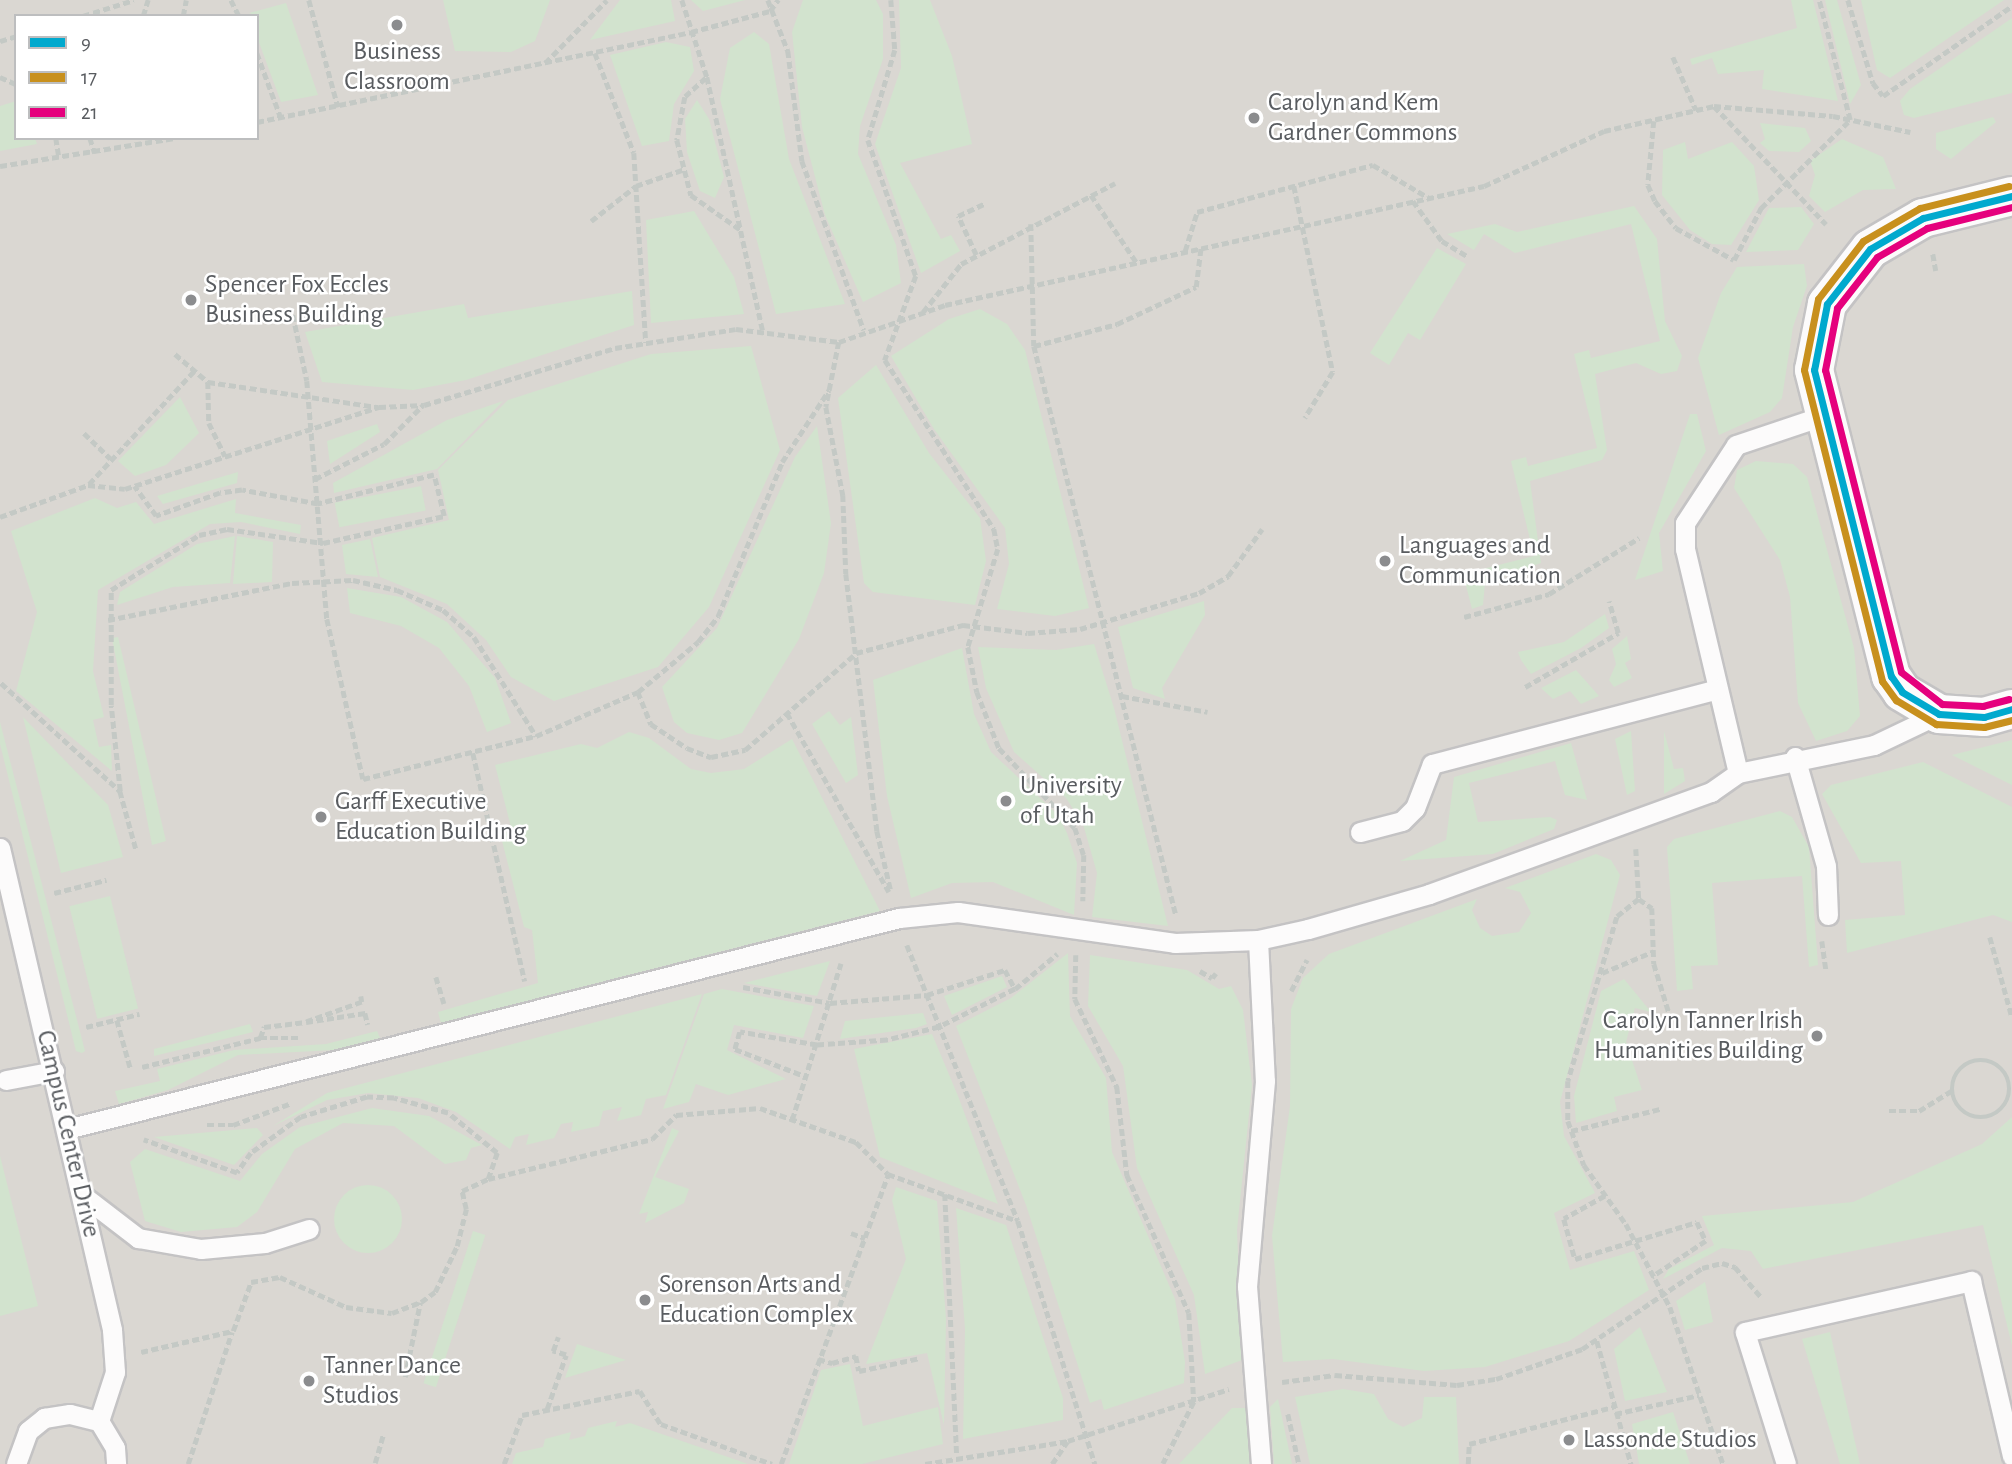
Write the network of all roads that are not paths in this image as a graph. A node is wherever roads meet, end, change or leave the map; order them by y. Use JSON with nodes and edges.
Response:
{"nodes":[{"id":1,"x":2012,"y":196,"type":"edge"},
{"id":2,"x":1822,"y":416,"type":"junction"},
{"id":3,"x":1717,"y":689,"type":"junction"},
{"id":4,"x":2012,"y":709,"type":"edge"},
{"id":5,"x":1939,"y":714,"type":"junction"},
{"id":6,"x":1795,"y":757,"type":"junction"},
{"id":7,"x":1738,"y":773,"type":"junction"},
{"id":8,"x":1360,"y":832,"type":"dead end"},
{"id":9,"x":0,"y":848,"type":"edge"},
{"id":10,"x":1828,"y":915,"type":"dead end"},
{"id":11,"x":1258,"y":940,"type":"junction"},
{"id":12,"x":54,"y":1071,"type":"junction"},
{"id":13,"x":6,"y":1080,"type":"dead end"},
{"id":14,"x":67,"y":1129,"type":"junction"},
{"id":15,"x":82,"y":1195,"type":"junction"},
{"id":16,"x":309,"y":1229,"type":"dead end"},
{"id":17,"x":99,"y":1421,"type":"junction"},
{"id":18,"x":2012,"y":1456,"type":"edge"},
{"id":19,"x":16,"y":1464,"type":"edge"},
{"id":20,"x":116,"y":1464,"type":"edge"},
{"id":21,"x":1261,"y":1464,"type":"edge"},
{"id":22,"x":1787,"y":1464,"type":"edge"}],
"edges":[{"from":1,"to":2,"type":"street"},
{"from":2,"to":3,"type":"lane"},
{"from":2,"to":5,"type":"street"},
{"from":3,"to":7,"type":"lane"},
{"from":3,"to":8,"type":"lane"},
{"from":4,"to":5,"type":"street"},
{"from":5,"to":6,"type":"lane"},
{"from":6,"to":7,"type":"lane"},
{"from":6,"to":10,"type":"lane"},
{"from":7,"to":11,"type":"lane"},
{"from":9,"to":12,"type":"lane","name":"Campus Center Drive"},
{"from":11,"to":14,"type":"lane"},
{"from":11,"to":21,"type":"lane"},
{"from":12,"to":13,"type":"lane"},
{"from":12,"to":14,"type":"lane","name":"Campus Center Drive"},
{"from":14,"to":15,"type":"lane","name":"Campus Center Drive"},
{"from":15,"to":16,"type":"lane"},
{"from":15,"to":17,"type":"lane","name":"Campus Center Drive"},
{"from":17,"to":19,"type":"lane"},
{"from":17,"to":20,"type":"lane"},
{"from":18,"to":22,"type":"lane"}]}
